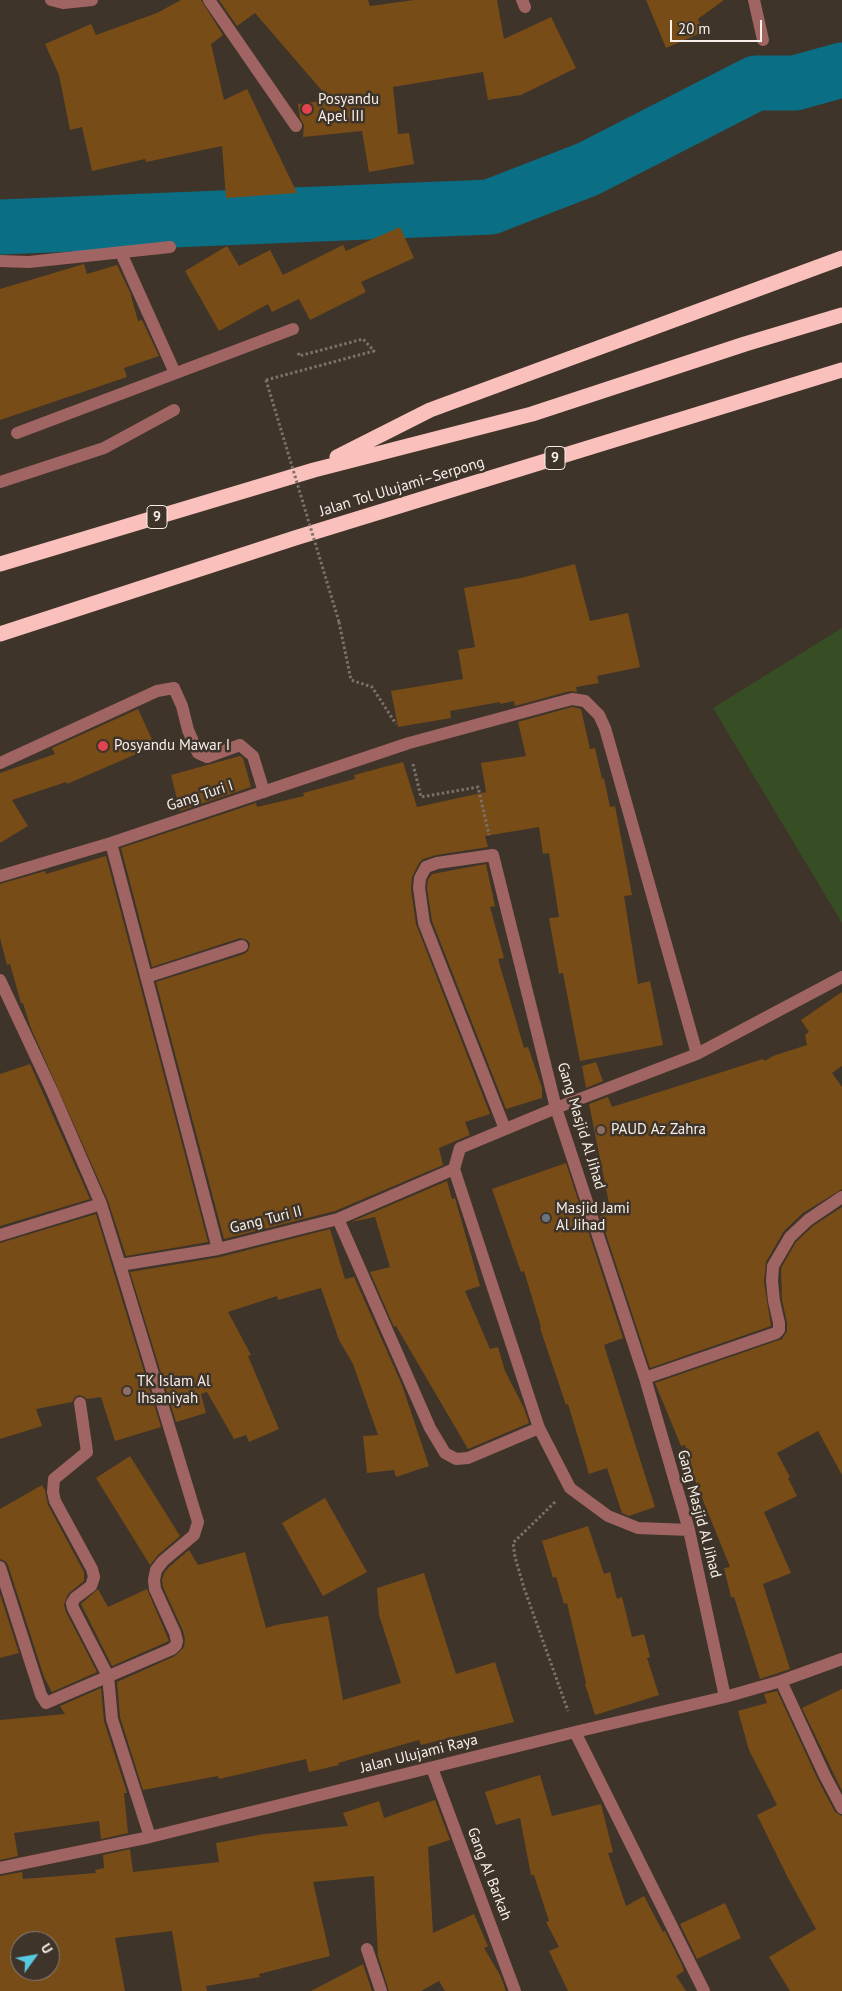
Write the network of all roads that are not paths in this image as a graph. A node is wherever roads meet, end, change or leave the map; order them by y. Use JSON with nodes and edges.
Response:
{"nodes":[{"id":1,"x":51,"y":0,"type":"edge"},
{"id":2,"x":92,"y":0,"type":"edge"},
{"id":3,"x":209,"y":0,"type":"edge"},
{"id":4,"x":754,"y":0,"type":"edge"},
{"id":5,"x":763,"y":40,"type":"dead end"},
{"id":6,"x":296,"y":126,"type":"dead end"},
{"id":7,"x":170,"y":248,"type":"dead end"},
{"id":8,"x":121,"y":253,"type":"junction"},
{"id":9,"x":842,"y":258,"type":"edge"},
{"id":10,"x":0,"y":261,"type":"edge"},
{"id":11,"x":842,"y":315,"type":"edge"},
{"id":12,"x":293,"y":328,"type":"road end"},
{"id":13,"x":842,"y":372,"type":"edge"},
{"id":14,"x":175,"y":373,"type":"junction"},
{"id":15,"x":174,"y":410,"type":"dead end"},
{"id":16,"x":17,"y":433,"type":"dead end"},
{"id":17,"x":314,"y":470,"type":"junction"},
{"id":18,"x":0,"y":482,"type":"edge"},
{"id":19,"x":0,"y":564,"type":"edge"},
{"id":20,"x":0,"y":634,"type":"edge"},
{"id":21,"x":0,"y":763,"type":"edge"},
{"id":22,"x":264,"y":792,"type":"junction"},
{"id":23,"x":111,"y":842,"type":"junction"},
{"id":24,"x":0,"y":876,"type":"edge"},
{"id":25,"x":242,"y":946,"type":"dead end"},
{"id":26,"x":146,"y":977,"type":"junction"},
{"id":27,"x":0,"y":980,"type":"edge"},
{"id":28,"x":840,"y":982,"type":"edge"},
{"id":29,"x":697,"y":1054,"type":"junction"},
{"id":30,"x":556,"y":1108,"type":"junction"},
{"id":31,"x":505,"y":1129,"type":"junction"},
{"id":32,"x":454,"y":1169,"type":"junction"},
{"id":33,"x":842,"y":1197,"type":"edge"},
{"id":34,"x":101,"y":1204,"type":"junction"},
{"id":35,"x":338,"y":1219,"type":"junction"},
{"id":36,"x":0,"y":1235,"type":"edge"},
{"id":37,"x":218,"y":1249,"type":"junction"},
{"id":38,"x":120,"y":1265,"type":"junction"},
{"id":39,"x":645,"y":1378,"type":"junction"},
{"id":40,"x":80,"y":1404,"type":"dead end"},
{"id":41,"x":539,"y":1428,"type":"junction"},
{"id":42,"x":689,"y":1530,"type":"junction"},
{"id":43,"x":0,"y":1567,"type":"edge"},
{"id":44,"x":842,"y":1659,"type":"edge"},
{"id":45,"x":108,"y":1676,"type":"junction"},
{"id":46,"x":781,"y":1681,"type":"junction"},
{"id":47,"x":725,"y":1697,"type":"junction"},
{"id":48,"x":575,"y":1732,"type":"junction"},
{"id":49,"x":432,"y":1768,"type":"junction"},
{"id":50,"x":842,"y":1808,"type":"edge"},
{"id":51,"x":150,"y":1837,"type":"junction"},
{"id":52,"x":0,"y":1868,"type":"edge"},
{"id":53,"x":367,"y":1949,"type":"dead end"},
{"id":54,"x":381,"y":1991,"type":"edge"},
{"id":55,"x":515,"y":1991,"type":"edge"},
{"id":56,"x":704,"y":1991,"type":"edge"}],
"edges":[{"from":1,"to":2,"type":"street"},
{"from":3,"to":6,"type":"street"},
{"from":4,"to":5,"type":"street"},
{"from":7,"to":8,"type":"street"},
{"from":8,"to":10,"type":"street"},
{"from":8,"to":14,"type":"street"},
{"from":9,"to":17,"type":"highway"},
{"from":11,"to":17,"type":"highway"},
{"from":12,"to":14,"type":"street"},
{"from":13,"to":20,"type":"highway","name":"Jalan Tol Ulujami–Serpong","number":"9"},
{"from":14,"to":16,"type":"street"},
{"from":15,"to":18,"type":"street"},
{"from":17,"to":19,"type":"highway","number":"9"},
{"from":21,"to":22,"type":"street"},
{"from":22,"to":23,"type":"street","name":"Gang Turi I"},
{"from":22,"to":29,"type":"street","name":"Gang Turi I"},
{"from":23,"to":24,"type":"street","name":"Gang Turi I"},
{"from":23,"to":26,"type":"street"},
{"from":25,"to":26,"type":"street"},
{"from":26,"to":37,"type":"street"},
{"from":27,"to":34,"type":"street"},
{"from":28,"to":29,"type":"street"},
{"from":29,"to":30,"type":"street"},
{"from":30,"to":31,"type":"street"},
{"from":30,"to":31,"type":"street","name":"Gang Masjid Al Jihad"},
{"from":30,"to":39,"type":"street","name":"Gang Masjid Al Jihad"},
{"from":31,"to":32,"type":"street"},
{"from":32,"to":35,"type":"street","name":"Gang Turi II"},
{"from":32,"to":41,"type":"street"},
{"from":33,"to":39,"type":"street"},
{"from":34,"to":36,"type":"street"},
{"from":34,"to":38,"type":"street"},
{"from":35,"to":37,"type":"street","name":"Gang Turi II"},
{"from":35,"to":41,"type":"street"},
{"from":37,"to":38,"type":"street","name":"Gang Turi II"},
{"from":38,"to":45,"type":"street"},
{"from":39,"to":42,"type":"street","name":"Gang Masjid Al Jihad"},
{"from":40,"to":45,"type":"street"},
{"from":41,"to":42,"type":"street"},
{"from":42,"to":47,"type":"street","name":"Gang Masjid Al Jihad"},
{"from":43,"to":45,"type":"street"},
{"from":44,"to":46,"type":"street","name":"Jalan Ulujami Raya"},
{"from":45,"to":51,"type":"street"},
{"from":46,"to":47,"type":"street","name":"Jalan Ulujami Raya"},
{"from":46,"to":50,"type":"street"},
{"from":47,"to":48,"type":"street","name":"Jalan Ulujami Raya"},
{"from":48,"to":49,"type":"street","name":"Jalan Ulujami Raya"},
{"from":48,"to":56,"type":"street"},
{"from":49,"to":51,"type":"street","name":"Jalan Ulujami Raya"},
{"from":49,"to":55,"type":"street","name":"Gang Al Barkah"},
{"from":51,"to":52,"type":"street","name":"Jalan Ulujami Raya"},
{"from":53,"to":54,"type":"street"}]}
